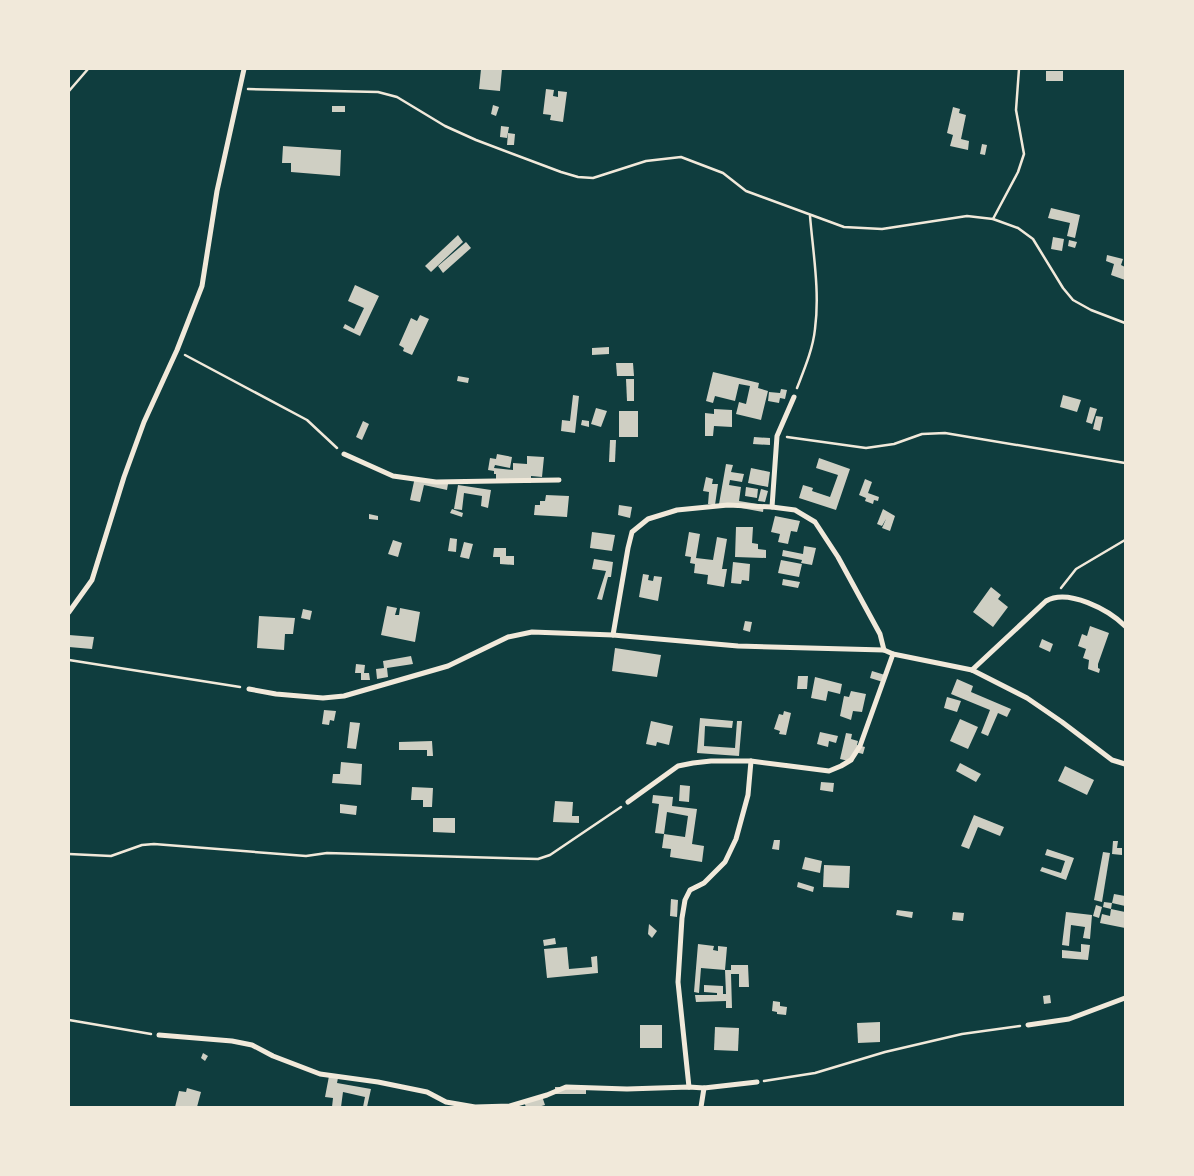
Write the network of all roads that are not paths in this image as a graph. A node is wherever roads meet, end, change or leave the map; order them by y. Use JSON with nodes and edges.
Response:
{"nodes":[{"id":1,"x":244,"y":69,"type":"edge"},
{"id":2,"x":794,"y":397,"type":"road end"},
{"id":3,"x":344,"y":454,"type":"road end"},
{"id":4,"x":559,"y":480,"type":"dead end"},
{"id":5,"x":772,"y":507,"type":"junction"},
{"id":6,"x":69,"y":612,"type":"edge"},
{"id":7,"x":1125,"y":626,"type":"edge"},
{"id":8,"x":613,"y":635,"type":"junction"},
{"id":9,"x":884,"y":650,"type":"junction"},
{"id":10,"x":892,"y":654,"type":"junction"},
{"id":11,"x":972,"y":670,"type":"junction"},
{"id":12,"x":249,"y":689,"type":"road end"},
{"id":13,"x":751,"y":761,"type":"junction"},
{"id":14,"x":1125,"y":764,"type":"edge"},
{"id":15,"x":628,"y":802,"type":"road end"},
{"id":16,"x":1125,"y":998,"type":"edge"},
{"id":17,"x":1028,"y":1025,"type":"road end"},
{"id":18,"x":159,"y":1035,"type":"road end"},
{"id":19,"x":758,"y":1082,"type":"road end"},
{"id":20,"x":689,"y":1087,"type":"junction"},
{"id":21,"x":704,"y":1088,"type":"junction"},
{"id":22,"x":511,"y":1106,"type":"edge"},
{"id":23,"x":701,"y":1107,"type":"edge"}],
"edges":[{"from":1,"to":6,"type":"street"},
{"from":2,"to":5,"type":"street"},
{"from":3,"to":4,"type":"street"},
{"from":5,"to":8,"type":"street"},
{"from":5,"to":9,"type":"street"},
{"from":7,"to":11,"type":"street"},
{"from":8,"to":9,"type":"street"},
{"from":8,"to":12,"type":"street"},
{"from":9,"to":10,"type":"street"},
{"from":10,"to":11,"type":"street"},
{"from":10,"to":13,"type":"street"},
{"from":11,"to":14,"type":"street"},
{"from":13,"to":15,"type":"street"},
{"from":13,"to":20,"type":"street"},
{"from":16,"to":17,"type":"street"},
{"from":18,"to":22,"type":"street"},
{"from":19,"to":21,"type":"street"},
{"from":20,"to":21,"type":"street"},
{"from":20,"to":22,"type":"street"},
{"from":21,"to":23,"type":"street"}]}
